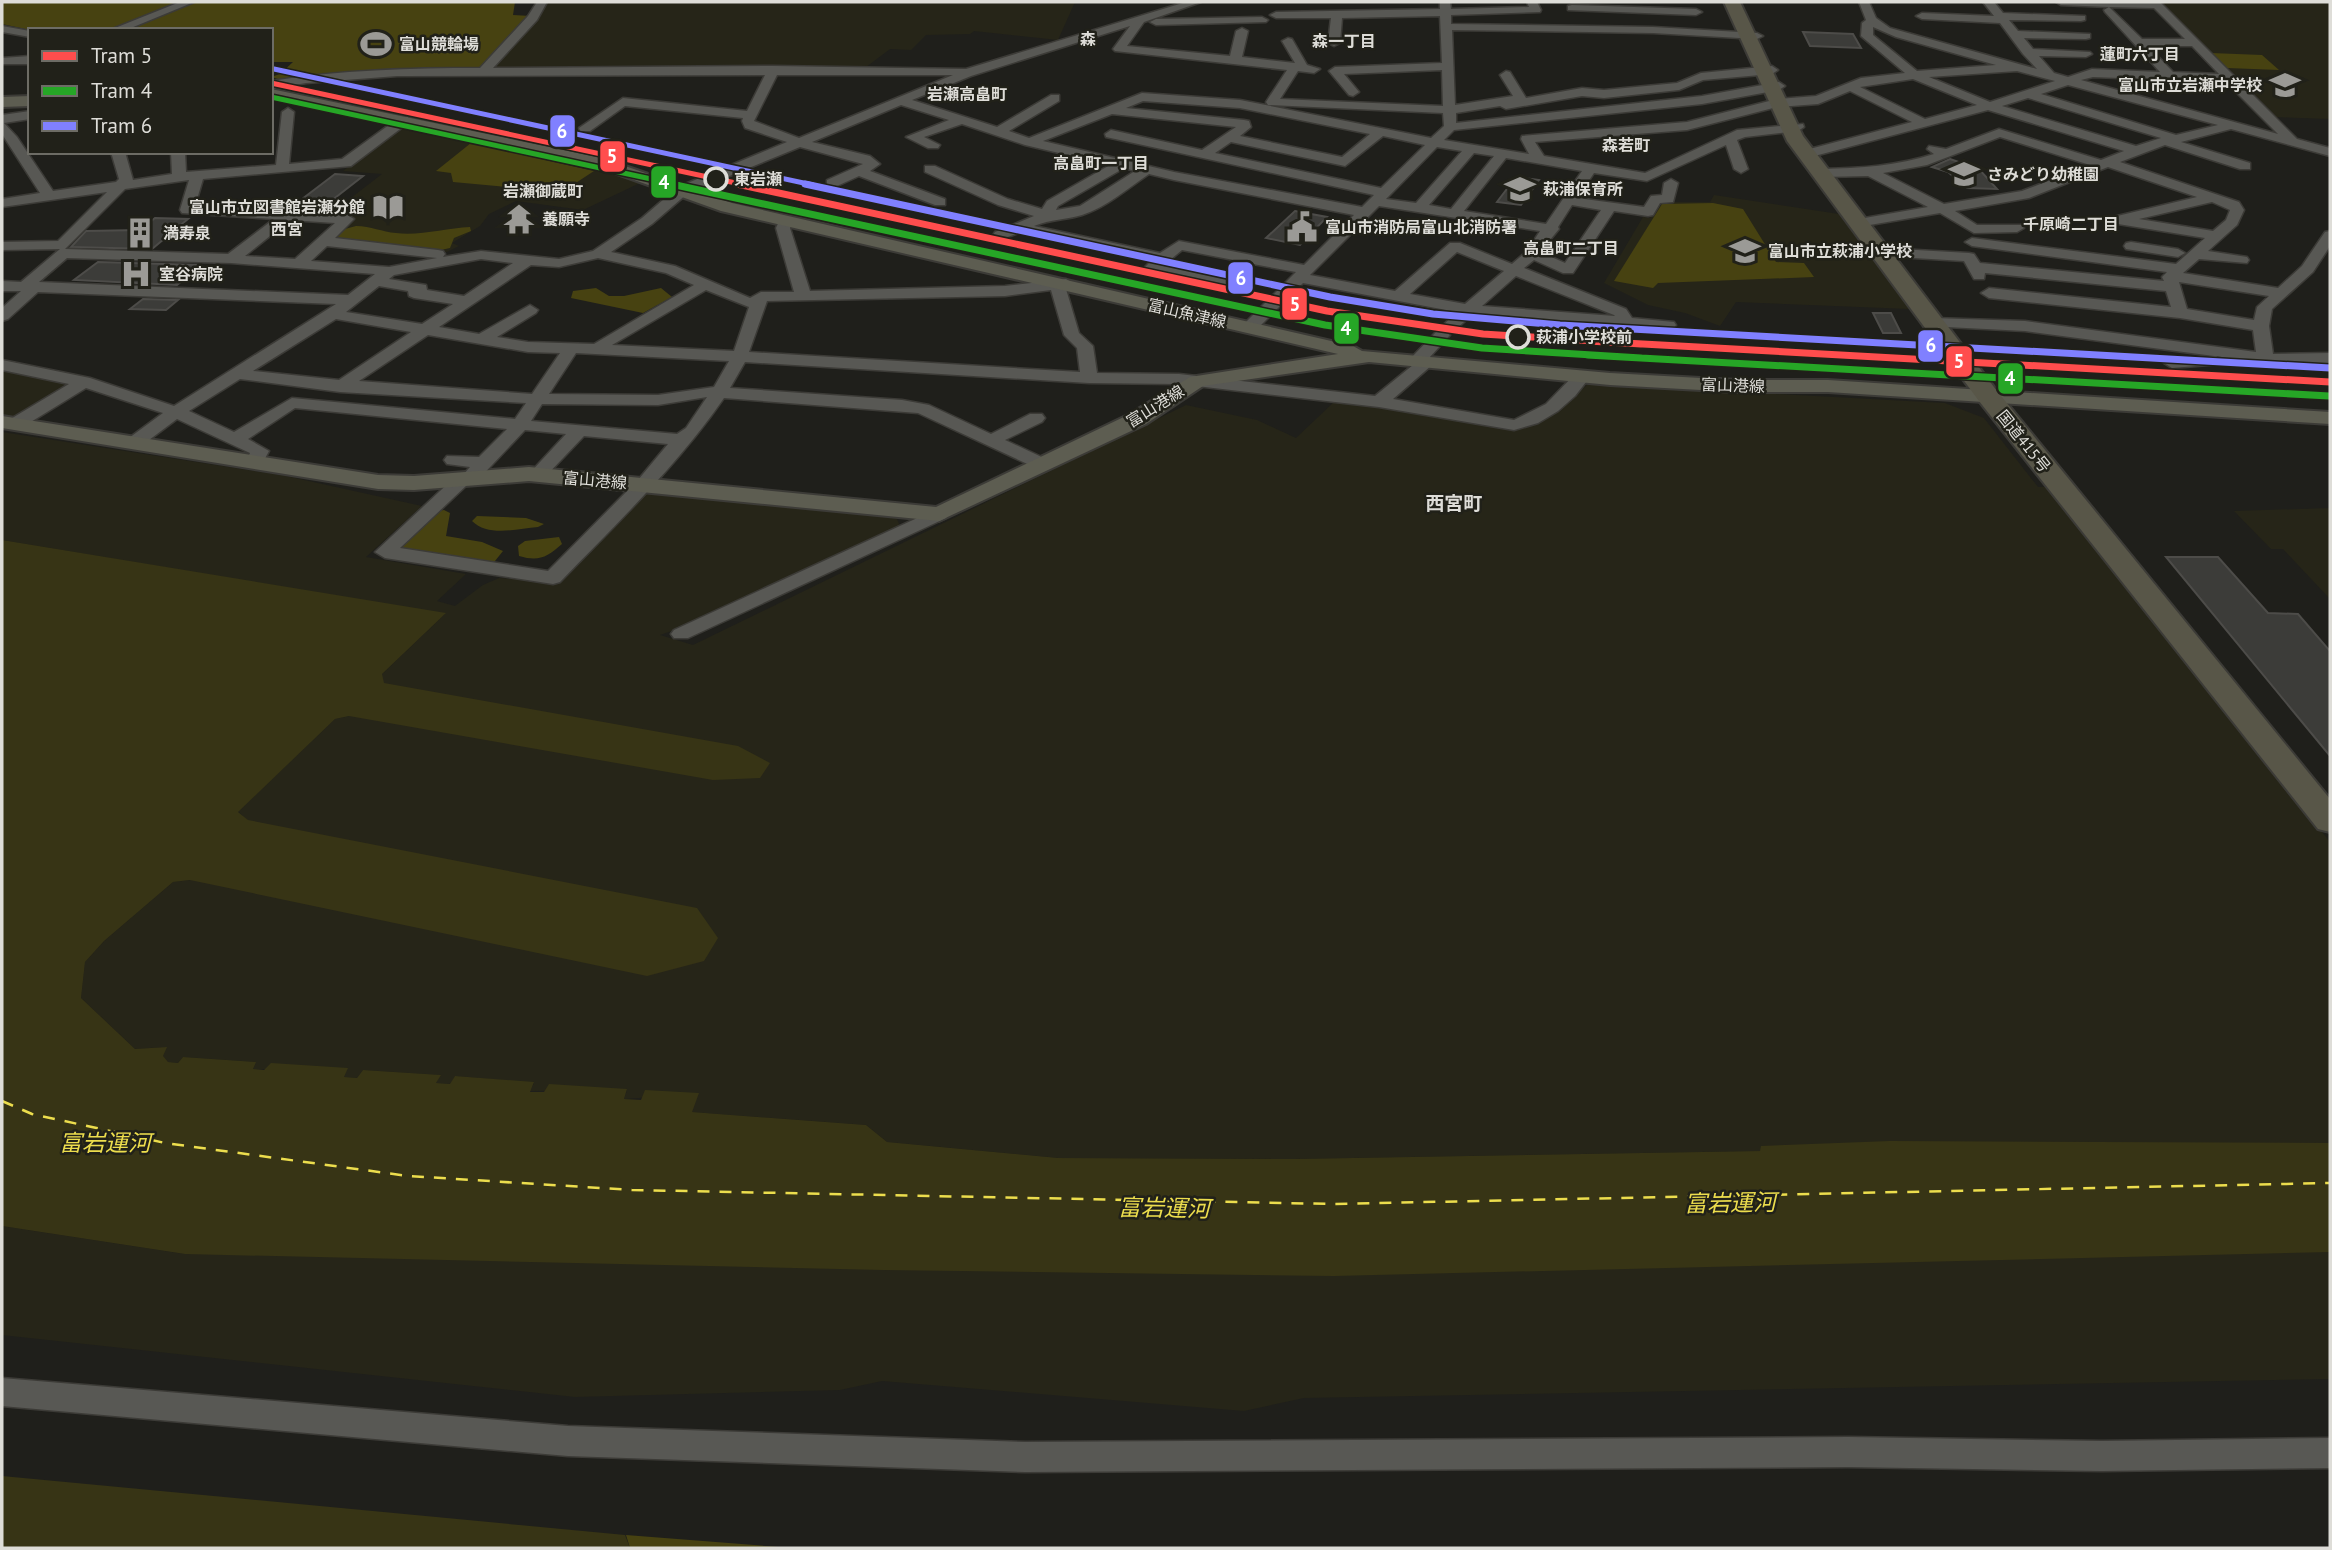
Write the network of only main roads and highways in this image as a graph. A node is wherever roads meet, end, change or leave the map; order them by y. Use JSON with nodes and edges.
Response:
{"nodes":[{"id":1,"x":1732,"y":2,"type":"edge"},
{"id":2,"x":1742,"y":2,"type":"edge"},
{"id":3,"x":1752,"y":36,"type":"junction"},
{"id":4,"x":273,"y":93,"type":"edge"},
{"id":5,"x":28,"y":101,"type":"edge"},
{"id":6,"x":2,"y":102,"type":"edge"},
{"id":7,"x":1369,"y":356,"type":"junction"},
{"id":8,"x":1997,"y":397,"type":"junction"},
{"id":9,"x":2330,"y":418,"type":"edge"},
{"id":10,"x":8,"y":423,"type":"edge"},
{"id":11,"x":2330,"y":795,"type":"edge"},
{"id":12,"x":2330,"y":821,"type":"edge"}],
"edges":[{"from":1,"to":3,"type":"highway","name":"国道415号"},
{"from":2,"to":3,"type":"highway","name":"国道415号"},
{"from":3,"to":8,"type":"highway","name":"国道415号"},
{"from":4,"to":7,"type":"main road","name":"富山魚津線"},
{"from":5,"to":6,"type":"main road"},
{"from":7,"to":8,"type":"main road","name":"富山港線"},
{"from":7,"to":10,"type":"main road","name":"富山港線"},
{"from":8,"to":9,"type":"main road","name":"富山港線"},
{"from":8,"to":11,"type":"highway","name":"国道415号"},
{"from":8,"to":12,"type":"highway","name":"国道415号"}]}
